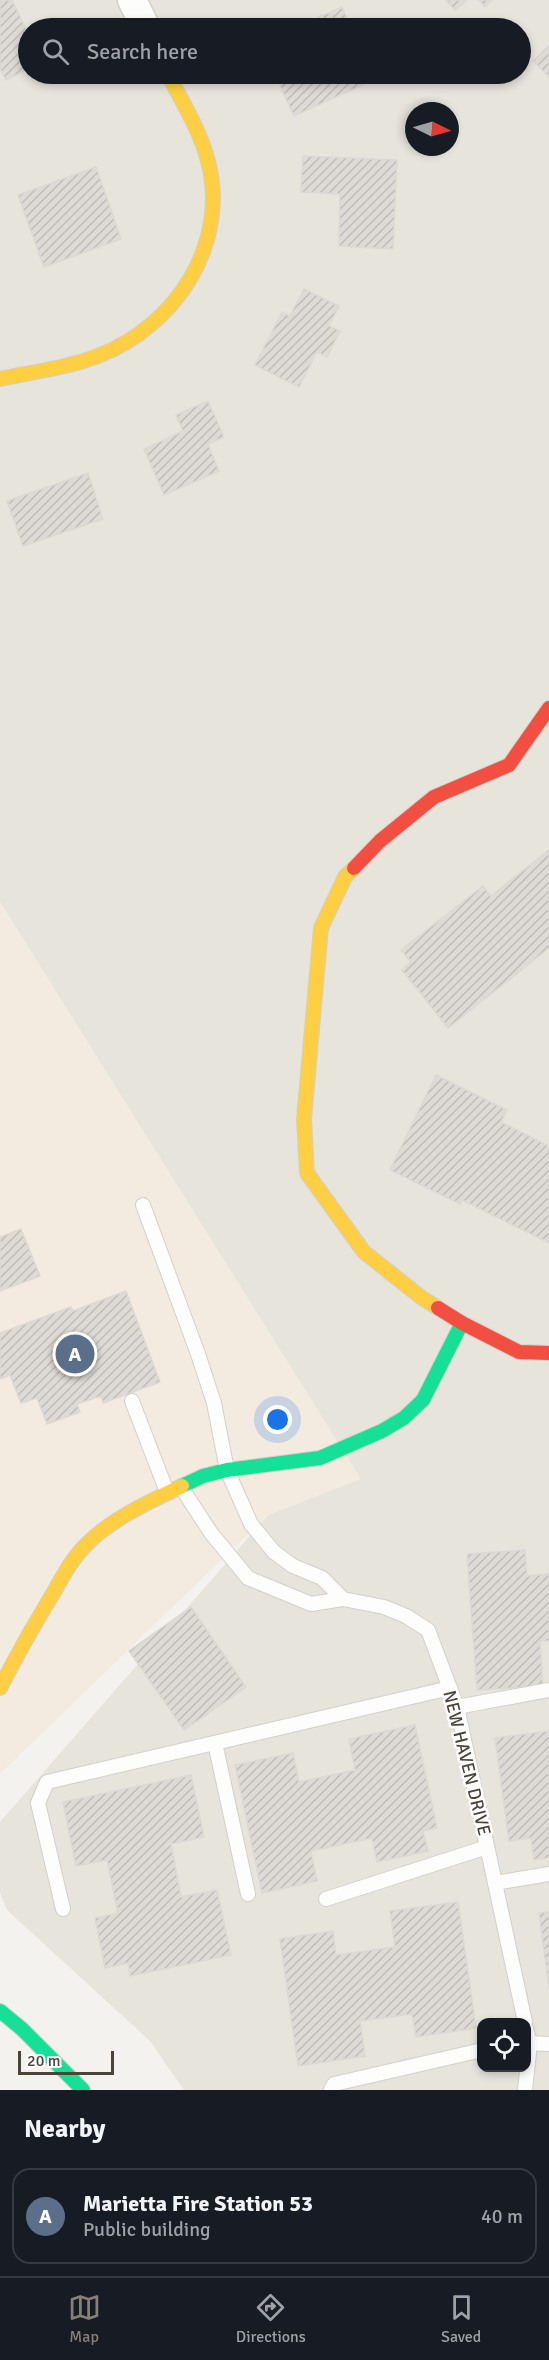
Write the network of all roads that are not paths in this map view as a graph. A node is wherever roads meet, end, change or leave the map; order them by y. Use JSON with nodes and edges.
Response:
{"nodes":[{"id":1,"x":132,"y":0,"type":"edge"},
{"id":2,"x":141,"y":18,"type":"edge"},
{"id":3,"x":173,"y":84,"type":"edge"},
{"id":4,"x":0,"y":379,"type":"edge"},
{"id":5,"x":549,"y":708,"type":"edge"},
{"id":6,"x":143,"y":1205,"type":"dead end"},
{"id":7,"x":462,"y":1323,"type":"junction"},
{"id":8,"x":549,"y":1353,"type":"edge"},
{"id":9,"x":132,"y":1401,"type":"dead end"},
{"id":10,"x":227,"y":1470,"type":"junction"},
{"id":11,"x":173,"y":1489,"type":"junction"},
{"id":12,"x":343,"y":1599,"type":"junction"},
{"id":13,"x":0,"y":1688,"type":"edge"},
{"id":14,"x":450,"y":1688,"type":"junction"},
{"id":15,"x":549,"y":1690,"type":"edge"},
{"id":16,"x":457,"y":1707,"type":"junction"},
{"id":17,"x":215,"y":1743,"type":"junction"},
{"id":18,"x":487,"y":1847,"type":"junction"},
{"id":19,"x":549,"y":1874,"type":"edge"},
{"id":20,"x":495,"y":1883,"type":"junction"},
{"id":21,"x":248,"y":1894,"type":"dead end"},
{"id":22,"x":327,"y":1899,"type":"dead end"},
{"id":23,"x":63,"y":1909,"type":"dead end"},
{"id":24,"x":0,"y":2011,"type":"edge"},
{"id":25,"x":524,"y":2018,"type":"edge"},
{"id":26,"x":531,"y":2039,"type":"edge"},
{"id":27,"x":549,"y":2044,"type":"edge"},
{"id":28,"x":477,"y":2051,"type":"edge"},
{"id":29,"x":526,"y":2072,"type":"edge"},
{"id":30,"x":82,"y":2090,"type":"edge"},
{"id":31,"x":331,"y":2090,"type":"edge"},
{"id":32,"x":525,"y":2090,"type":"edge"}],
"edges":[{"from":1,"to":2,"type":"street"},
{"from":3,"to":4,"type":"street"},
{"from":5,"to":7,"type":"street"},
{"from":6,"to":10,"type":"lane"},
{"from":7,"to":8,"type":"street"},
{"from":7,"to":10,"type":"street"},
{"from":9,"to":11,"type":"lane"},
{"from":10,"to":11,"type":"street"},
{"from":10,"to":12,"type":"lane"},
{"from":11,"to":12,"type":"lane"},
{"from":11,"to":13,"type":"street"},
{"from":12,"to":14,"type":"lane","name":"NEW HAVEN DRIVE"},
{"from":14,"to":16,"type":"lane","name":"NEW HAVEN DRIVE"},
{"from":14,"to":17,"type":"lane"},
{"from":15,"to":16,"type":"lane"},
{"from":16,"to":18,"type":"lane","name":"NEW HAVEN DRIVE"},
{"from":17,"to":21,"type":"lane"},
{"from":17,"to":23,"type":"lane"},
{"from":18,"to":20,"type":"lane","name":"NEW HAVEN DRIVE"},
{"from":18,"to":22,"type":"lane"},
{"from":19,"to":20,"type":"lane"},
{"from":20,"to":25,"type":"lane","name":"NEW HAVEN DRIVE"},
{"from":24,"to":30,"type":"street"},
{"from":26,"to":27,"type":"lane"},
{"from":28,"to":31,"type":"lane"},
{"from":29,"to":32,"type":"lane"}]}
